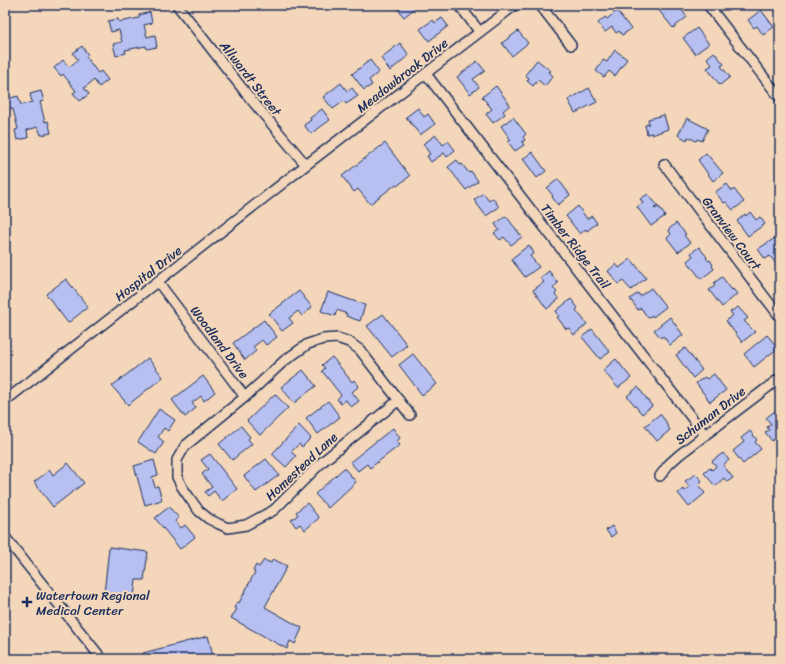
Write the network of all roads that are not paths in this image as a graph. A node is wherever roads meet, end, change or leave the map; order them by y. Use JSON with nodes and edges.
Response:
{"nodes":[{"id":1,"x":177,"y":5,"type":"edge"},
{"id":2,"x":460,"y":5,"type":"edge"},
{"id":3,"x":515,"y":5,"type":"edge"},
{"id":4,"x":540,"y":5,"type":"edge"},
{"id":5,"x":708,"y":5,"type":"edge"},
{"id":6,"x":480,"y":31,"type":"junction"},
{"id":7,"x":571,"y":46,"type":"dead end"},
{"id":8,"x":426,"y":74,"type":"junction"},
{"id":9,"x":780,"y":98,"type":"edge"},
{"id":10,"x":664,"y":164,"type":"dead end"},
{"id":11,"x":306,"y":165,"type":"junction"},
{"id":12,"x":158,"y":282,"type":"junction"},
{"id":13,"x":780,"y":317,"type":"edge"},
{"id":14,"x":780,"y":378,"type":"edge"},
{"id":15,"x":246,"y":397,"type":"junction"},
{"id":16,"x":399,"y":400,"type":"junction"},
{"id":17,"x":5,"y":402,"type":"edge"},
{"id":18,"x":410,"y":415,"type":"dead end"},
{"id":19,"x":705,"y":435,"type":"junction"},
{"id":20,"x":660,"y":476,"type":"dead end"},
{"id":21,"x":5,"y":537,"type":"edge"},
{"id":22,"x":98,"y":654,"type":"dead end"}],
"edges":[{"from":1,"to":11,"type":"street","name":"Allwardt Street"},
{"from":2,"to":6,"type":"street"},
{"from":3,"to":6,"type":"street","name":"Meadowbrook Drive"},
{"from":4,"to":7,"type":"street"},
{"from":5,"to":9,"type":"street"},
{"from":6,"to":8,"type":"street","name":"Meadowbrook Drive"},
{"from":8,"to":11,"type":"street","name":"Meadowbrook Drive"},
{"from":8,"to":19,"type":"street","name":"Timber Ridge Trail"},
{"from":10,"to":13,"type":"street","name":"Granview Court"},
{"from":11,"to":12,"type":"street","name":"Hospital Drive"},
{"from":12,"to":15,"type":"street","name":"Woodland Drive"},
{"from":12,"to":17,"type":"street","name":"Hospital Drive"},
{"from":14,"to":19,"type":"street","name":"Schuman Drive"},
{"from":15,"to":16,"type":"street","name":"Woodland Drive"},
{"from":15,"to":16,"type":"street","name":"Homestead Lane"},
{"from":16,"to":18,"type":"street","name":"Woodland Drive"},
{"from":19,"to":20,"type":"street","name":"Schuman Drive"},
{"from":21,"to":22,"type":"street"}]}
